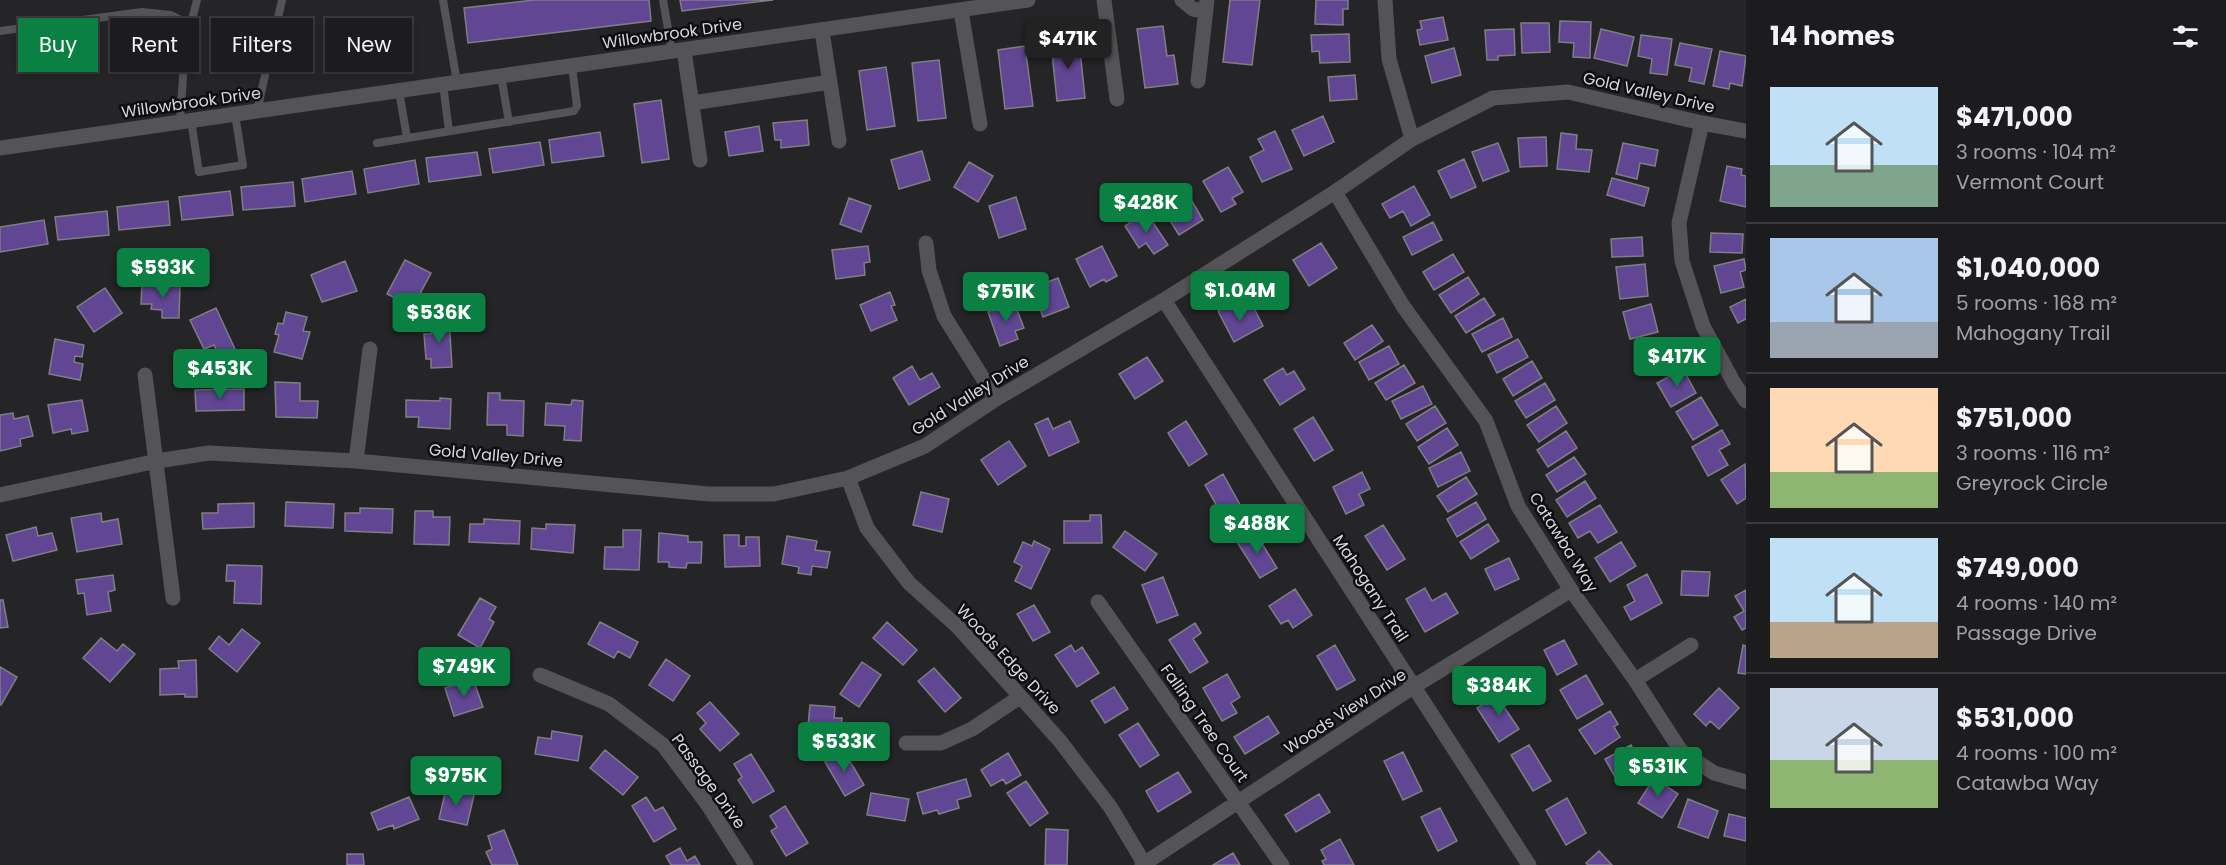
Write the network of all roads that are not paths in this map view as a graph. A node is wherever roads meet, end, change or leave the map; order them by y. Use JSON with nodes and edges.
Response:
{"nodes":[{"id":1,"x":197,"y":0,"type":"edge"},
{"id":2,"x":282,"y":0,"type":"edge"},
{"id":3,"x":443,"y":0,"type":"edge"},
{"id":4,"x":663,"y":0,"type":"edge"},
{"id":5,"x":1028,"y":0,"type":"edge"},
{"id":6,"x":1104,"y":0,"type":"edge"},
{"id":7,"x":1182,"y":0,"type":"edge"},
{"id":8,"x":1385,"y":0,"type":"edge"},
{"id":9,"x":978,"y":3,"type":"edge"},
{"id":10,"x":1206,"y":6,"type":"edge"},
{"id":11,"x":961,"y":11,"type":"junction"},
{"id":12,"x":178,"y":18,"type":"edge"},
{"id":13,"x":192,"y":18,"type":"edge"},
{"id":14,"x":822,"y":31,"type":"junction"},
{"id":15,"x":0,"y":32,"type":"edge"},
{"id":16,"x":678,"y":51,"type":"junction"},
{"id":17,"x":572,"y":66,"type":"junction"},
{"id":18,"x":185,"y":72,"type":"edge"},
{"id":19,"x":501,"y":76,"type":"junction"},
{"id":20,"x":1198,"y":81,"type":"dead end"},
{"id":21,"x":830,"y":82,"type":"junction"},
{"id":22,"x":450,"y":83,"type":"junction"},
{"id":23,"x":399,"y":91,"type":"junction"},
{"id":24,"x":1117,"y":99,"type":"dead end"},
{"id":25,"x":692,"y":103,"type":"junction"},
{"id":26,"x":257,"y":111,"type":"junction"},
{"id":27,"x":236,"y":114,"type":"junction"},
{"id":28,"x":186,"y":121,"type":"junction"},
{"id":29,"x":509,"y":122,"type":"junction"},
{"id":30,"x":1702,"y":123,"type":"junction"},
{"id":31,"x":980,"y":124,"type":"dead end"},
{"id":32,"x":449,"y":131,"type":"junction"},
{"id":33,"x":1746,"y":131,"type":"edge"},
{"id":34,"x":407,"y":138,"type":"junction"},
{"id":35,"x":1412,"y":139,"type":"junction"},
{"id":36,"x":839,"y":141,"type":"dead end"},
{"id":37,"x":377,"y":143,"type":"dead end"},
{"id":38,"x":0,"y":148,"type":"edge"},
{"id":39,"x":700,"y":160,"type":"dead end"},
{"id":40,"x":1335,"y":192,"type":"junction"},
{"id":41,"x":926,"y":243,"type":"dead end"},
{"id":42,"x":1164,"y":300,"type":"junction"},
{"id":43,"x":370,"y":349,"type":"dead end"},
{"id":44,"x":145,"y":375,"type":"dead end"},
{"id":45,"x":996,"y":399,"type":"junction"},
{"id":46,"x":1746,"y":401,"type":"edge"},
{"id":47,"x":157,"y":461,"type":"junction"},
{"id":48,"x":356,"y":461,"type":"junction"},
{"id":49,"x":848,"y":478,"type":"junction"},
{"id":50,"x":0,"y":495,"type":"edge"},
{"id":51,"x":1571,"y":590,"type":"junction"},
{"id":52,"x":173,"y":598,"type":"dead end"},
{"id":53,"x":1098,"y":602,"type":"dead end"},
{"id":54,"x":1691,"y":645,"type":"dead end"},
{"id":55,"x":540,"y":675,"type":"dead end"},
{"id":56,"x":1635,"y":680,"type":"junction"},
{"id":57,"x":1413,"y":687,"type":"junction"},
{"id":58,"x":1020,"y":697,"type":"junction"},
{"id":59,"x":906,"y":743,"type":"dead end"},
{"id":60,"x":1746,"y":782,"type":"edge"},
{"id":61,"x":1238,"y":803,"type":"junction"},
{"id":62,"x":746,"y":865,"type":"edge"},
{"id":63,"x":1144,"y":865,"type":"edge"},
{"id":64,"x":1282,"y":865,"type":"edge"},
{"id":65,"x":1529,"y":865,"type":"edge"}],
"edges":[{"from":1,"to":13,"type":"lane"},
{"from":2,"to":26,"type":"lane"},
{"from":3,"to":22,"type":"lane"},
{"from":4,"to":16,"type":"lane"},
{"from":5,"to":9,"type":"street","name":"Willowbrook Drive"},
{"from":6,"to":24,"type":"street"},
{"from":7,"to":10,"type":"street"},
{"from":8,"to":35,"type":"street"},
{"from":9,"to":11,"type":"street","name":"Willowbrook Drive"},
{"from":10,"to":20,"type":"street"},
{"from":11,"to":14,"type":"street","name":"Willowbrook Drive"},
{"from":11,"to":31,"type":"street"},
{"from":12,"to":15,"type":"lane"},
{"from":14,"to":16,"type":"street","name":"Willowbrook Drive"},
{"from":14,"to":21,"type":"street"},
{"from":16,"to":17,"type":"street","name":"Willowbrook Drive"},
{"from":16,"to":25,"type":"street"},
{"from":17,"to":19,"type":"street","name":"Willowbrook Drive"},
{"from":17,"to":29,"type":"lane"},
{"from":18,"to":28,"type":"lane"},
{"from":19,"to":22,"type":"street","name":"Willowbrook Drive"},
{"from":19,"to":29,"type":"lane"},
{"from":21,"to":25,"type":"street"},
{"from":21,"to":36,"type":"street"},
{"from":22,"to":23,"type":"street","name":"Willowbrook Drive"},
{"from":22,"to":32,"type":"lane"},
{"from":23,"to":26,"type":"street","name":"Willowbrook Drive"},
{"from":23,"to":34,"type":"lane"},
{"from":25,"to":39,"type":"street"},
{"from":26,"to":27,"type":"street","name":"Willowbrook Drive"},
{"from":27,"to":28,"type":"street","name":"Willowbrook Drive"},
{"from":27,"to":28,"type":"lane"},
{"from":28,"to":38,"type":"street","name":"Willowbrook Drive"},
{"from":29,"to":32,"type":"lane"},
{"from":30,"to":33,"type":"street","name":"Gold Valley Drive"},
{"from":30,"to":35,"type":"street","name":"Gold Valley Drive"},
{"from":30,"to":46,"type":"street"},
{"from":32,"to":34,"type":"lane"},
{"from":34,"to":37,"type":"lane"},
{"from":35,"to":40,"type":"street","name":"Gold Valley Drive"},
{"from":40,"to":42,"type":"street","name":"Gold Valley Drive"},
{"from":40,"to":51,"type":"street","name":"Catawba Way"},
{"from":41,"to":45,"type":"street"},
{"from":42,"to":45,"type":"street","name":"Gold Valley Drive"},
{"from":42,"to":57,"type":"street","name":"Mahogany Trail"},
{"from":43,"to":48,"type":"street"},
{"from":44,"to":47,"type":"street"},
{"from":45,"to":49,"type":"street","name":"Gold Valley Drive"},
{"from":47,"to":48,"type":"street","name":"Gold Valley Drive"},
{"from":47,"to":50,"type":"street","name":"Gold Valley Drive"},
{"from":47,"to":52,"type":"street"},
{"from":48,"to":49,"type":"street","name":"Gold Valley Drive"},
{"from":49,"to":58,"type":"street","name":"Woods Edge Drive"},
{"from":51,"to":56,"type":"street","name":"Catawba Way"},
{"from":51,"to":57,"type":"street","name":"Woods View Drive"},
{"from":53,"to":61,"type":"street","name":"Falling Tree Court"},
{"from":54,"to":56,"type":"street"},
{"from":55,"to":62,"type":"street","name":"Passage Drive"},
{"from":56,"to":60,"type":"street","name":"Catawba Way"},
{"from":57,"to":61,"type":"street","name":"Woods View Drive"},
{"from":57,"to":65,"type":"street","name":"Mahogany Trail"},
{"from":58,"to":59,"type":"street"},
{"from":58,"to":63,"type":"street","name":"Woods Edge Drive"},
{"from":61,"to":63,"type":"street","name":"Woods View Drive"},
{"from":61,"to":64,"type":"street","name":"Falling Tree Court"}]}
